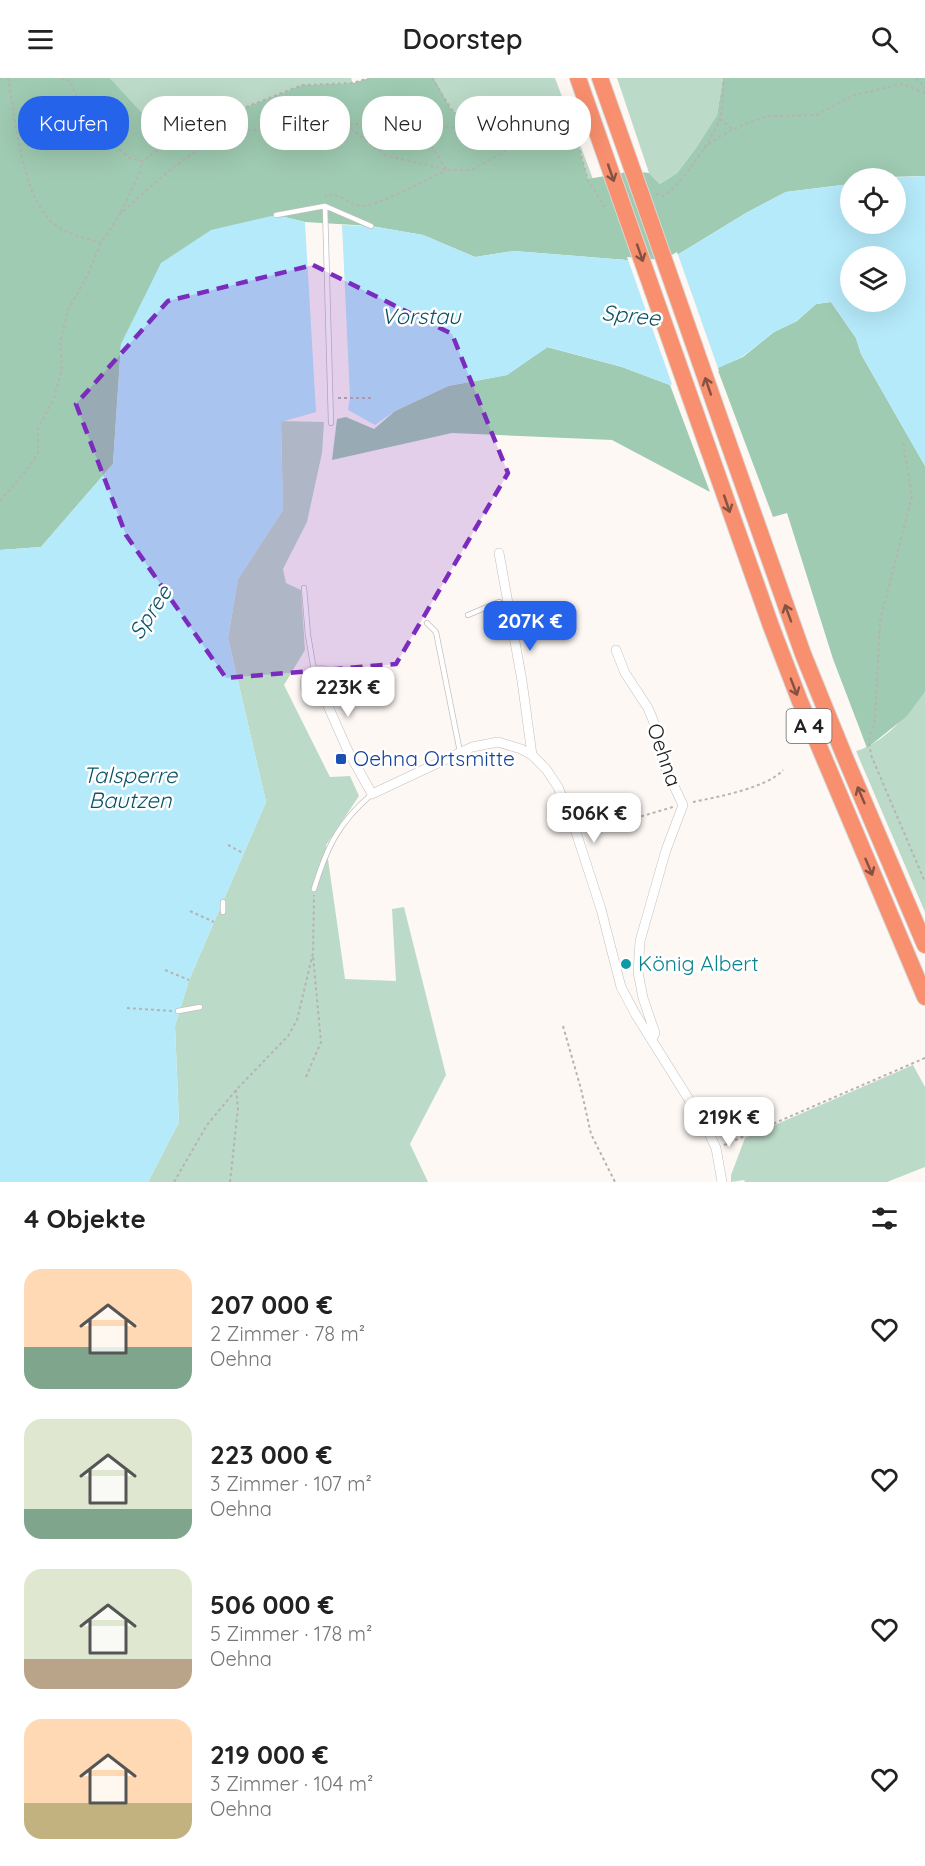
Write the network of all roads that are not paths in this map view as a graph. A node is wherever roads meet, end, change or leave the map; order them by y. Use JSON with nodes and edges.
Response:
{"nodes":[{"id":1,"x":578,"y":78,"type":"edge"},
{"id":2,"x":600,"y":78,"type":"edge"},
{"id":3,"x":325,"y":206,"type":"junction"},
{"id":4,"x":276,"y":215,"type":"dead end"},
{"id":5,"x":371,"y":226,"type":"dead end"},
{"id":6,"x":331,"y":423,"type":"dead end"},
{"id":7,"x":498,"y":554,"type":"dead end"},
{"id":8,"x":304,"y":588,"type":"dead end"},
{"id":9,"x":509,"y":607,"type":"junction"},
{"id":10,"x":468,"y":615,"type":"dead end"},
{"id":11,"x":427,"y":623,"type":"dead end"},
{"id":12,"x":616,"y":650,"type":"dead end"},
{"id":13,"x":314,"y":671,"type":"junction"},
{"id":14,"x":324,"y":697,"type":"junction"},
{"id":15,"x":460,"y":752,"type":"junction"},
{"id":16,"x":532,"y":755,"type":"junction"},
{"id":17,"x":372,"y":794,"type":"junction"},
{"id":18,"x":314,"y":889,"type":"road end"},
{"id":19,"x":223,"y":902,"type":"dead end"},
{"id":20,"x":223,"y":912,"type":"dead end"},
{"id":21,"x":925,"y":945,"type":"edge"},
{"id":22,"x":925,"y":997,"type":"edge"},
{"id":23,"x":200,"y":1007,"type":"dead end"},
{"id":24,"x":178,"y":1011,"type":"road end"},
{"id":25,"x":652,"y":1039,"type":"junction"},
{"id":26,"x":722,"y":1182,"type":"edge"}],
"edges":[{"from":1,"to":22,"type":"highway","number":"A 4","one_way":true,"bridge":true},
{"from":21,"to":2,"type":"highway","number":"A 4","one_way":true,"bridge":true},
{"from":3,"to":4,"type":"lane"},
{"from":3,"to":5,"type":"lane"},
{"from":3,"to":6,"type":"lane"},
{"from":7,"to":9,"type":"street"},
{"from":8,"to":13,"type":"lane"},
{"from":9,"to":10,"type":"lane"},
{"from":9,"to":16,"type":"street"},
{"from":11,"to":15,"type":"lane"},
{"from":12,"to":25,"type":"street","name":"Oehna"},
{"from":13,"to":14,"type":"street"},
{"from":13,"to":14,"type":"street"},
{"from":14,"to":17,"type":"street"},
{"from":15,"to":16,"type":"street","name":"Oehna"},
{"from":15,"to":17,"type":"street","name":"Oehna"},
{"from":16,"to":25,"type":"street","name":"Oehna"},
{"from":17,"to":18,"type":"lane","name":"Oehna"},
{"from":19,"to":20,"type":"lane"},
{"from":23,"to":24,"type":"lane"},
{"from":25,"to":26,"type":"street","name":"Oehna"}]}
